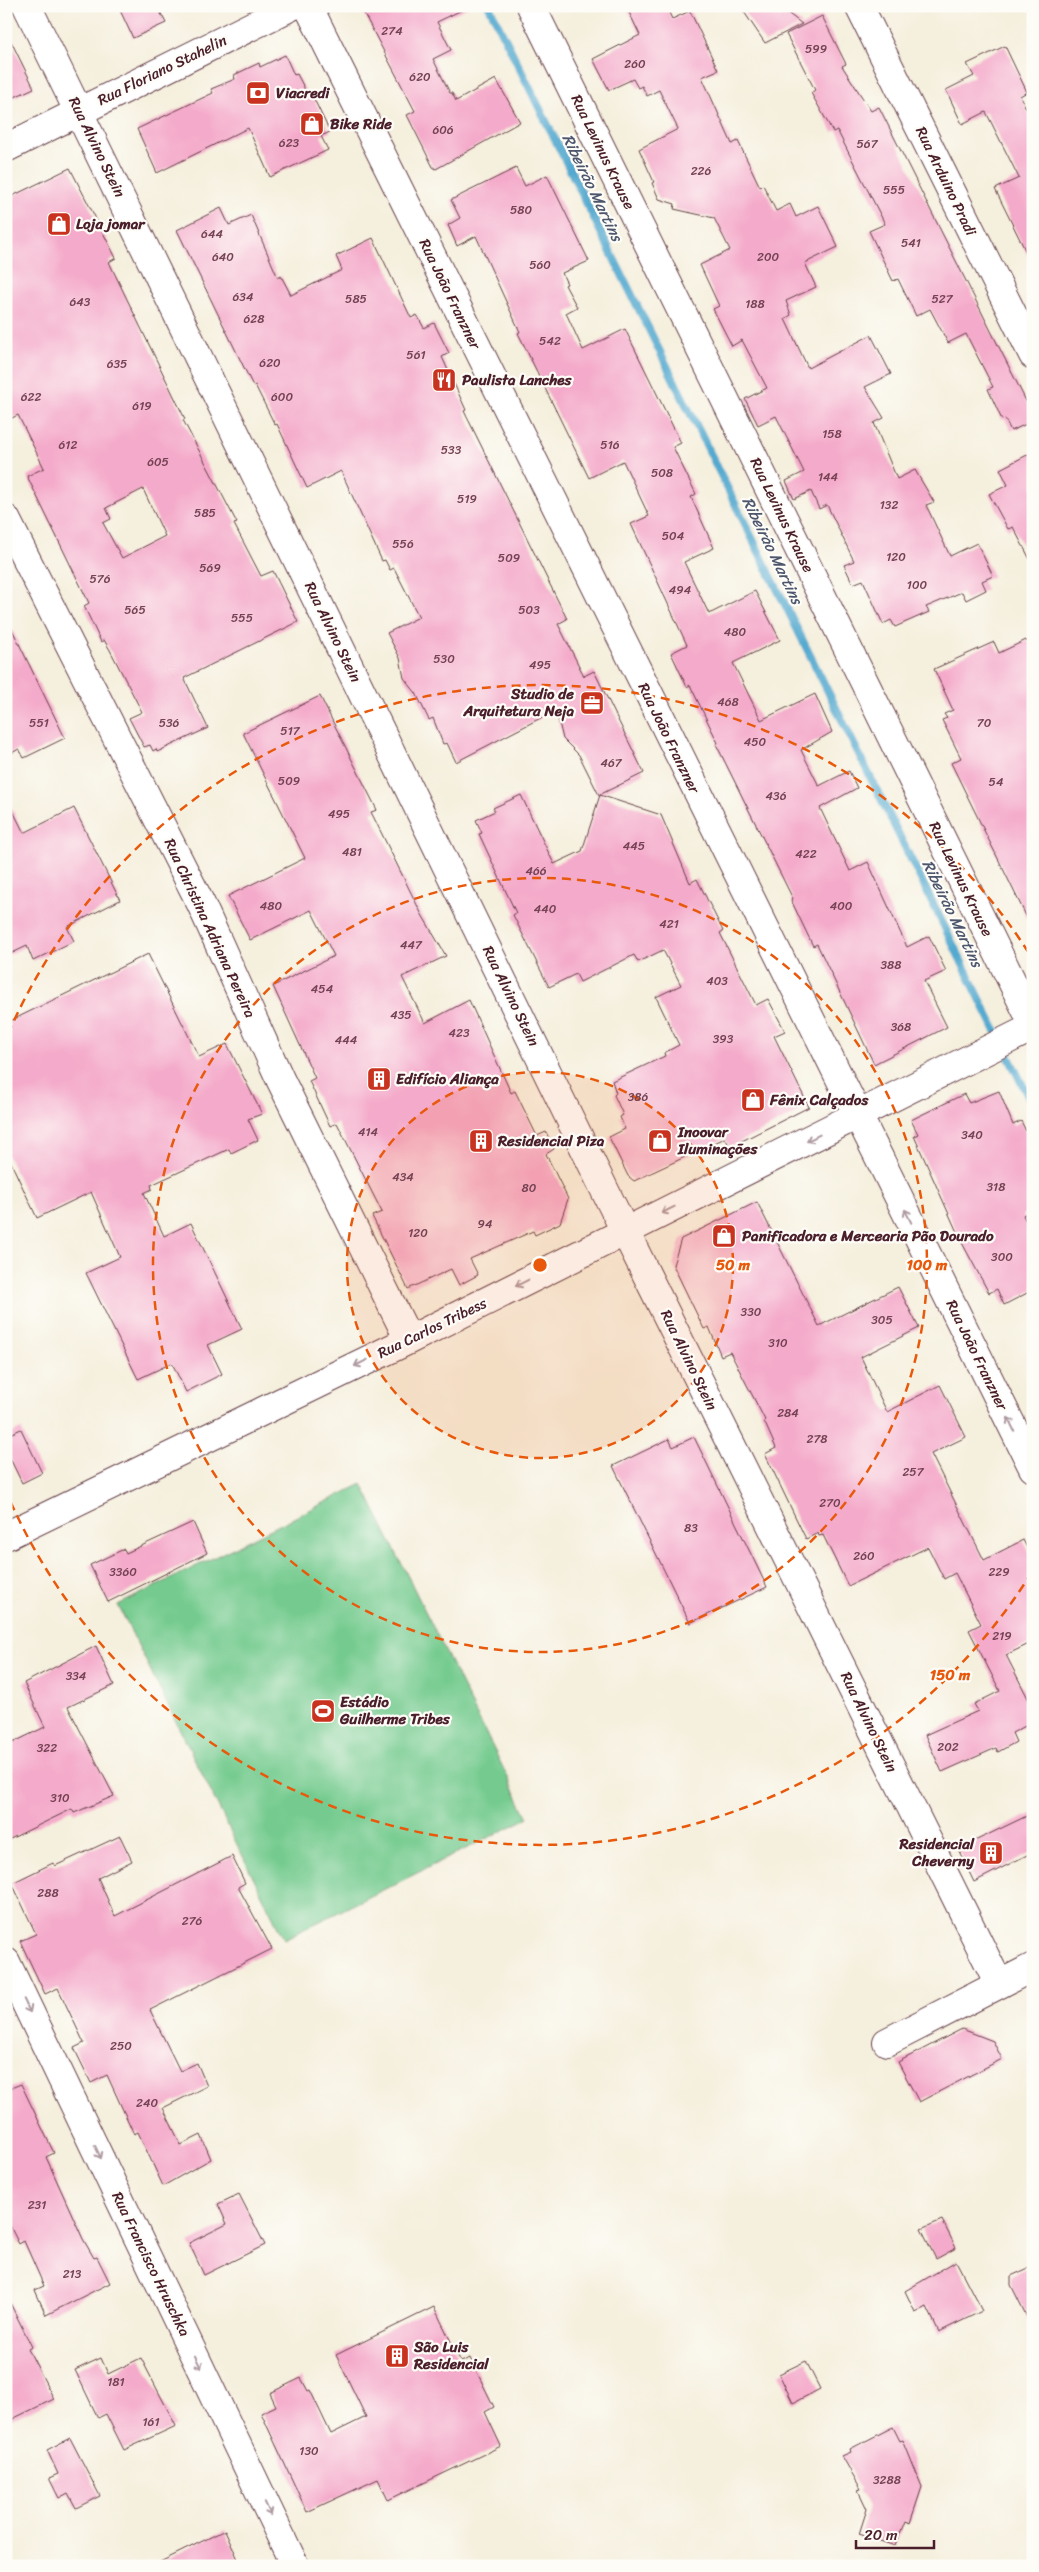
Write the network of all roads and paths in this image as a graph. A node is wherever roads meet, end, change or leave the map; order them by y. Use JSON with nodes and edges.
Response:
{"nodes":[{"id":1,"x":27,"y":6,"type":"edge"},
{"id":2,"x":292,"y":6,"type":"edge"},
{"id":3,"x":308,"y":6,"type":"edge"},
{"id":4,"x":531,"y":6,"type":"edge"},
{"id":5,"x":859,"y":6,"type":"edge"},
{"id":6,"x":80,"y":111,"type":"junction"},
{"id":7,"x":6,"y":148,"type":"edge"},
{"id":8,"x":1033,"y":355,"type":"edge"},
{"id":9,"x":6,"y":519,"type":"edge"},
{"id":10,"x":1027,"y":1029,"type":"edge"},
{"id":11,"x":856,"y":1115,"type":"junction"},
{"id":12,"x":625,"y":1231,"type":"junction"},
{"id":13,"x":409,"y":1340,"type":"junction"},
{"id":14,"x":1033,"y":1468,"type":"edge"},
{"id":15,"x":6,"y":1536,"type":"edge"},
{"id":16,"x":6,"y":1962,"type":"edge"},
{"id":17,"x":1033,"y":1967,"type":"edge"},
{"id":18,"x":999,"y":1984,"type":"junction"},
{"id":19,"x":887,"y":2042,"type":"dead end"},
{"id":20,"x":295,"y":2566,"type":"edge"}],
"edges":[{"from":1,"to":6,"type":"street","name":"Rua Alvino Stein"},
{"from":2,"to":6,"type":"street","name":"Rua Floriano Stahelin"},
{"from":3,"to":11,"type":"street","name":"Rua João Franzner"},
{"from":4,"to":10,"type":"street","name":"Rua Levinus Krause"},
{"from":5,"to":8,"type":"street","name":"Rua Arduino Pradi"},
{"from":6,"to":7,"type":"street","name":"Rua Floriano Stahelin"},
{"from":6,"to":12,"type":"street","name":"Rua Alvino Stein"},
{"from":9,"to":13,"type":"street","name":"Rua Christina Adriana Pereira"},
{"from":10,"to":11,"type":"street","name":"Rua Carlos Tribess"},
{"from":11,"to":12,"type":"street","name":"Rua Carlos Tribess","one_way":true},
{"from":14,"to":11,"type":"street","name":"Rua João Franzner","one_way":true},
{"from":12,"to":13,"type":"street","name":"Rua Carlos Tribess","one_way":true},
{"from":12,"to":18,"type":"street","name":"Rua Alvino Stein"},
{"from":13,"to":15,"type":"street","name":"Rua Carlos Tribess","one_way":true},
{"from":16,"to":20,"type":"street","name":"Rua Francisco Hruschka","one_way":true},
{"from":17,"to":18,"type":"street"},
{"from":18,"to":19,"type":"street"}]}
